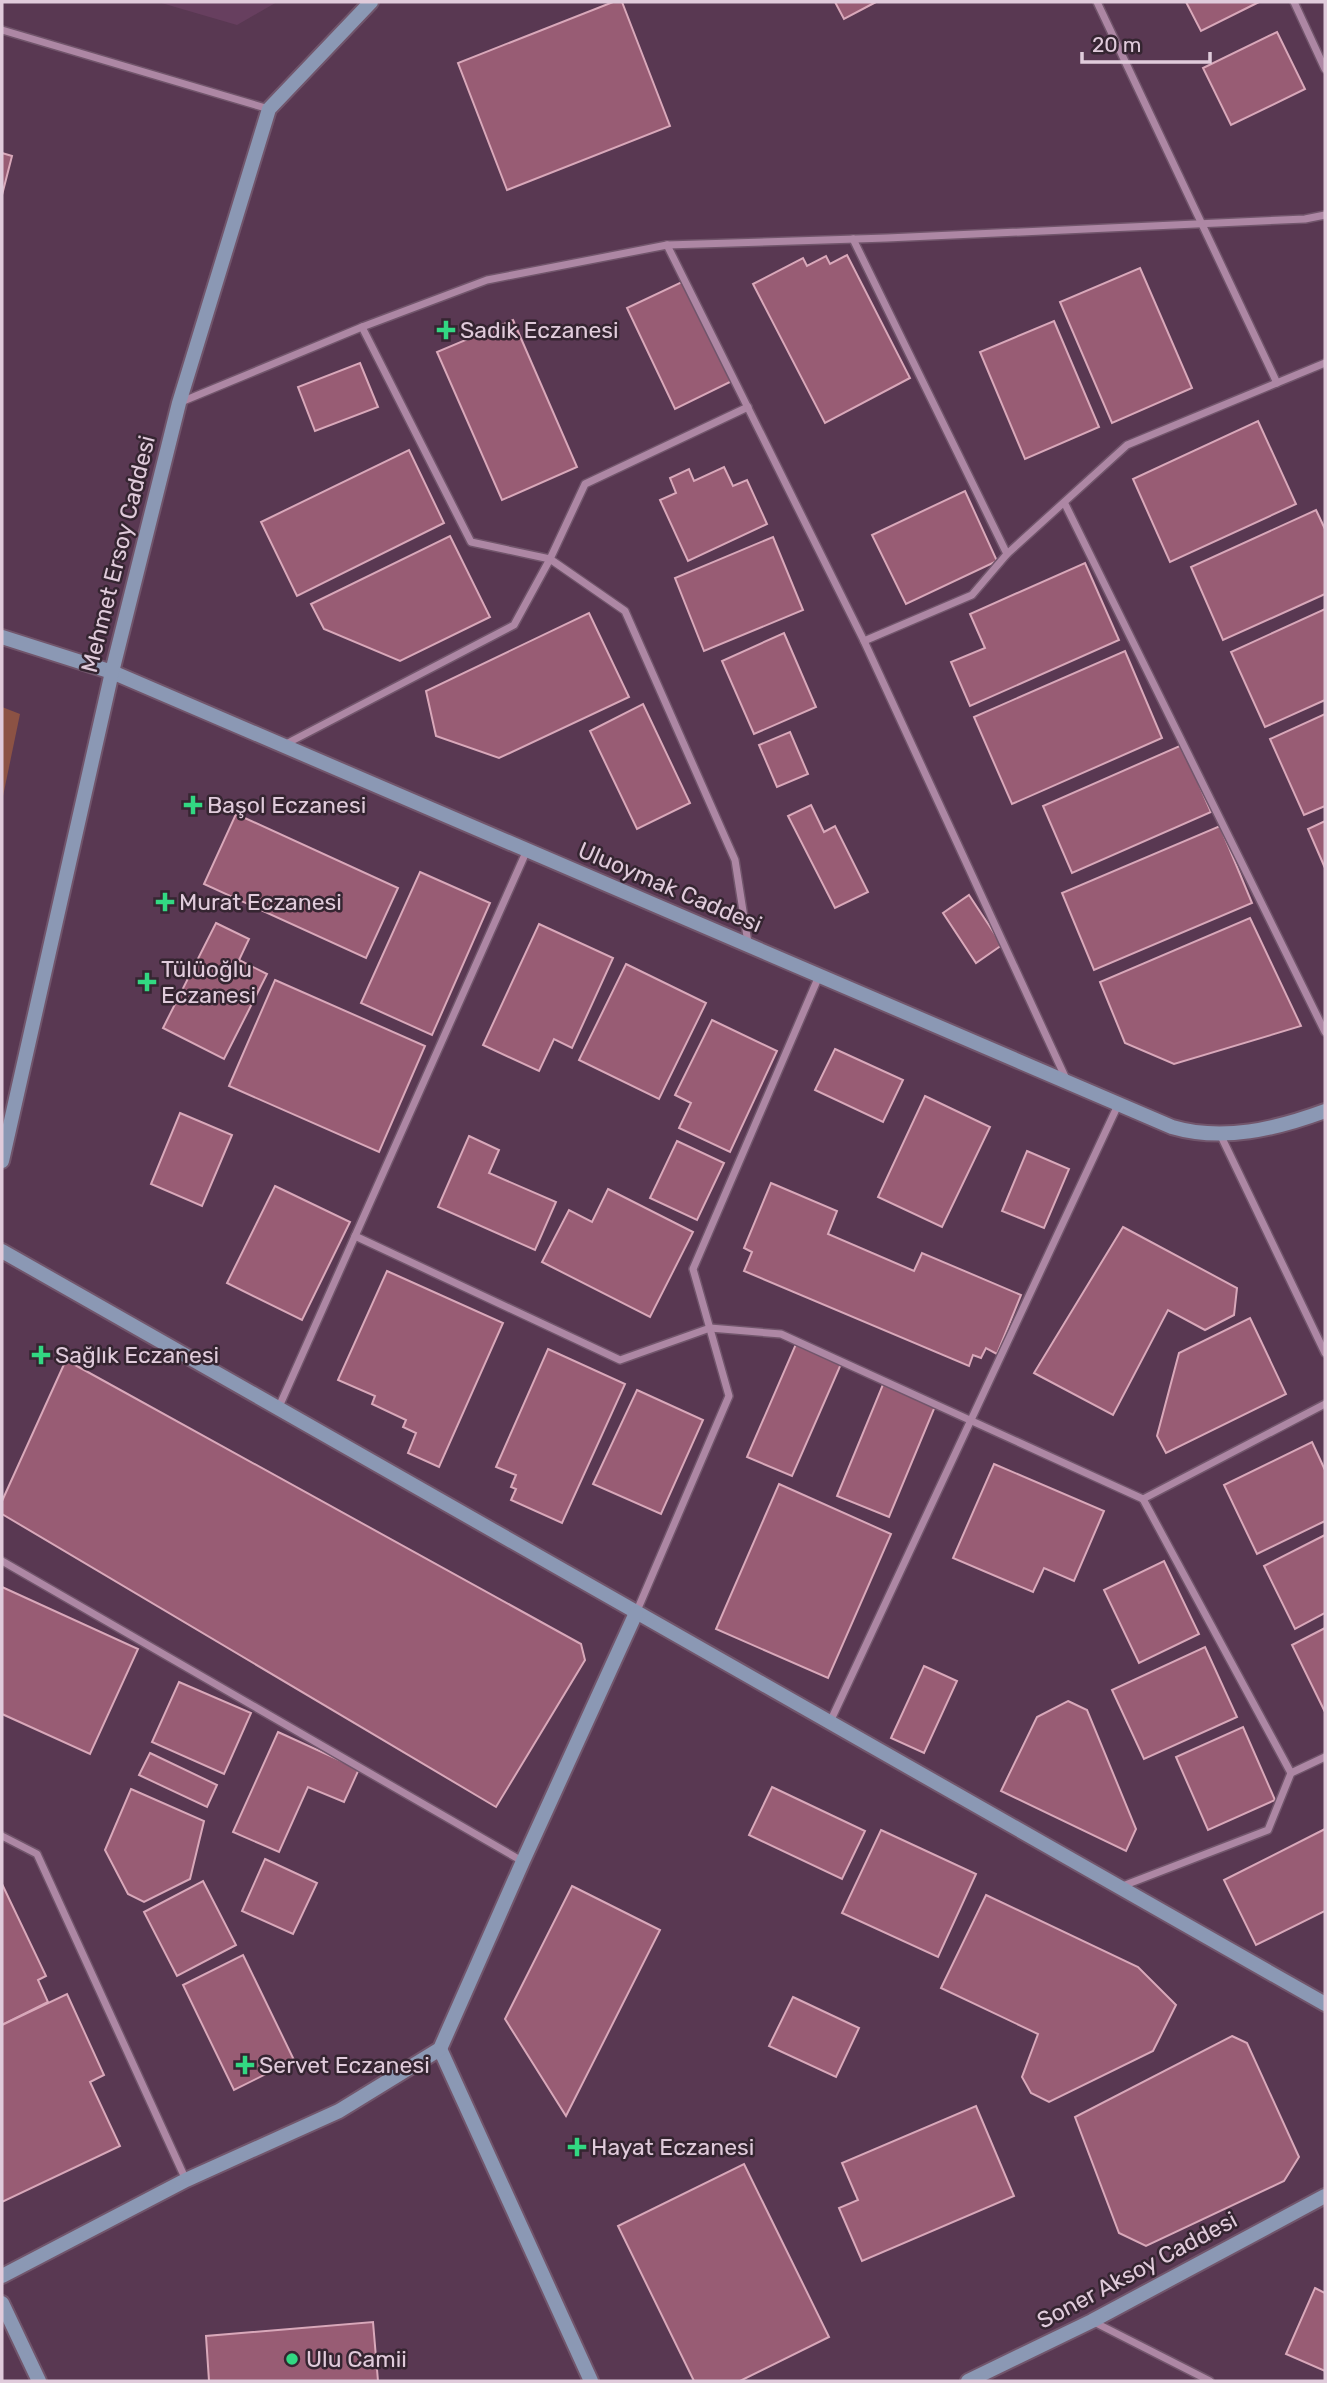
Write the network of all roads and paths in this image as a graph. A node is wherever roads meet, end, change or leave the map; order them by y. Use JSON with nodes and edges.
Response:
{"nodes":[{"id":1,"x":371,"y":2,"type":"edge"},
{"id":2,"x":1097,"y":2,"type":"edge"},
{"id":3,"x":1294,"y":2,"type":"edge"},
{"id":4,"x":2,"y":30,"type":"edge"},
{"id":5,"x":1325,"y":69,"type":"edge"},
{"id":6,"x":269,"y":109,"type":"junction"},
{"id":7,"x":1325,"y":215,"type":"edge"},
{"id":8,"x":1202,"y":224,"type":"junction"},
{"id":9,"x":853,"y":239,"type":"junction"},
{"id":10,"x":667,"y":244,"type":"junction"},
{"id":11,"x":362,"y":327,"type":"junction"},
{"id":12,"x":1325,"y":363,"type":"edge"},
{"id":13,"x":1277,"y":383,"type":"junction"},
{"id":14,"x":179,"y":403,"type":"junction"},
{"id":15,"x":748,"y":407,"type":"junction"},
{"id":16,"x":1065,"y":503,"type":"junction"},
{"id":17,"x":1007,"y":554,"type":"junction"},
{"id":18,"x":550,"y":559,"type":"junction"},
{"id":19,"x":2,"y":637,"type":"edge"},
{"id":20,"x":864,"y":641,"type":"junction"},
{"id":21,"x":112,"y":672,"type":"junction"},
{"id":22,"x":284,"y":745,"type":"junction"},
{"id":23,"x":527,"y":850,"type":"junction"},
{"id":24,"x":748,"y":945,"type":"junction"},
{"id":25,"x":820,"y":976,"type":"junction"},
{"id":26,"x":1325,"y":1032,"type":"edge"},
{"id":27,"x":1067,"y":1082,"type":"junction"},
{"id":28,"x":1119,"y":1104,"type":"junction"},
{"id":29,"x":1325,"y":1111,"type":"edge"},
{"id":30,"x":1220,"y":1134,"type":"junction"},
{"id":31,"x":2,"y":1161,"type":"edge"},
{"id":32,"x":355,"y":1236,"type":"junction"},
{"id":33,"x":2,"y":1251,"type":"edge"},
{"id":34,"x":710,"y":1328,"type":"junction"},
{"id":35,"x":1325,"y":1353,"type":"edge"},
{"id":36,"x":1325,"y":1404,"type":"edge"},
{"id":37,"x":278,"y":1409,"type":"junction"},
{"id":38,"x":972,"y":1420,"type":"junction"},
{"id":39,"x":1143,"y":1499,"type":"junction"},
{"id":40,"x":2,"y":1562,"type":"edge"},
{"id":41,"x":636,"y":1613,"type":"junction"},
{"id":42,"x":830,"y":1723,"type":"junction"},
{"id":43,"x":1325,"y":1757,"type":"edge"},
{"id":44,"x":1291,"y":1773,"type":"junction"},
{"id":45,"x":2,"y":1836,"type":"edge"},
{"id":46,"x":523,"y":1861,"type":"junction"},
{"id":47,"x":1119,"y":1887,"type":"junction"},
{"id":48,"x":1325,"y":2004,"type":"edge"},
{"id":49,"x":440,"y":2049,"type":"junction"},
{"id":50,"x":186,"y":2179,"type":"junction"},
{"id":51,"x":1325,"y":2196,"type":"edge"},
{"id":52,"x":2,"y":2276,"type":"edge"},
{"id":53,"x":2,"y":2303,"type":"edge"},
{"id":54,"x":1092,"y":2321,"type":"junction"},
{"id":55,"x":39,"y":2381,"type":"edge"},
{"id":56,"x":591,"y":2381,"type":"edge"},
{"id":57,"x":968,"y":2381,"type":"edge"},
{"id":58,"x":1210,"y":2381,"type":"edge"}],
"edges":[{"from":1,"to":6,"type":"street","name":"Mehmet Ersoy Caddesi"},
{"from":2,"to":8,"type":"street"},
{"from":3,"to":5,"type":"street"},
{"from":4,"to":6,"type":"street"},
{"from":6,"to":14,"type":"street","name":"Mehmet Ersoy Caddesi"},
{"from":7,"to":8,"type":"street"},
{"from":8,"to":9,"type":"street"},
{"from":8,"to":13,"type":"street"},
{"from":9,"to":10,"type":"street"},
{"from":9,"to":17,"type":"street"},
{"from":10,"to":11,"type":"street"},
{"from":10,"to":15,"type":"street"},
{"from":11,"to":14,"type":"street"},
{"from":11,"to":18,"type":"street"},
{"from":12,"to":13,"type":"street"},
{"from":13,"to":16,"type":"street"},
{"from":14,"to":21,"type":"street","name":"Mehmet Ersoy Caddesi"},
{"from":15,"to":18,"type":"street"},
{"from":15,"to":20,"type":"street"},
{"from":16,"to":17,"type":"street"},
{"from":16,"to":26,"type":"street"},
{"from":17,"to":20,"type":"street"},
{"from":18,"to":22,"type":"street"},
{"from":18,"to":24,"type":"street"},
{"from":19,"to":21,"type":"street","name":"Uluoymak Caddesi"},
{"from":20,"to":27,"type":"street"},
{"from":21,"to":22,"type":"street","name":"Uluoymak Caddesi"},
{"from":21,"to":31,"type":"street","name":"Mehmet Ersoy Caddesi"},
{"from":22,"to":23,"type":"street","name":"Uluoymak Caddesi"},
{"from":23,"to":24,"type":"street","name":"Uluoymak Caddesi"},
{"from":23,"to":32,"type":"street"},
{"from":24,"to":25,"type":"street","name":"Uluoymak Caddesi"},
{"from":25,"to":27,"type":"street","name":"Uluoymak Caddesi"},
{"from":25,"to":34,"type":"street"},
{"from":27,"to":28,"type":"street","name":"Uluoymak Caddesi"},
{"from":28,"to":30,"type":"street","name":"Uluoymak Caddesi"},
{"from":28,"to":38,"type":"street"},
{"from":29,"to":30,"type":"street","name":"Uluoymak Caddesi"},
{"from":30,"to":35,"type":"street"},
{"from":32,"to":34,"type":"street"},
{"from":32,"to":37,"type":"street"},
{"from":33,"to":37,"type":"street"},
{"from":34,"to":38,"type":"street"},
{"from":34,"to":41,"type":"street"},
{"from":36,"to":39,"type":"street"},
{"from":37,"to":41,"type":"street"},
{"from":38,"to":39,"type":"street"},
{"from":38,"to":42,"type":"street"},
{"from":39,"to":44,"type":"street"},
{"from":40,"to":46,"type":"street"},
{"from":41,"to":42,"type":"street"},
{"from":41,"to":46,"type":"street"},
{"from":42,"to":47,"type":"street"},
{"from":43,"to":44,"type":"street"},
{"from":44,"to":47,"type":"street"},
{"from":45,"to":50,"type":"street"},
{"from":46,"to":49,"type":"street"},
{"from":47,"to":48,"type":"street"},
{"from":49,"to":50,"type":"street"},
{"from":49,"to":56,"type":"street"},
{"from":50,"to":52,"type":"street"},
{"from":51,"to":54,"type":"street","name":"Soner Aksoy Caddesi"},
{"from":53,"to":55,"type":"street"},
{"from":54,"to":57,"type":"street","name":"Soner Aksoy Caddesi"},
{"from":54,"to":58,"type":"street"}]}
